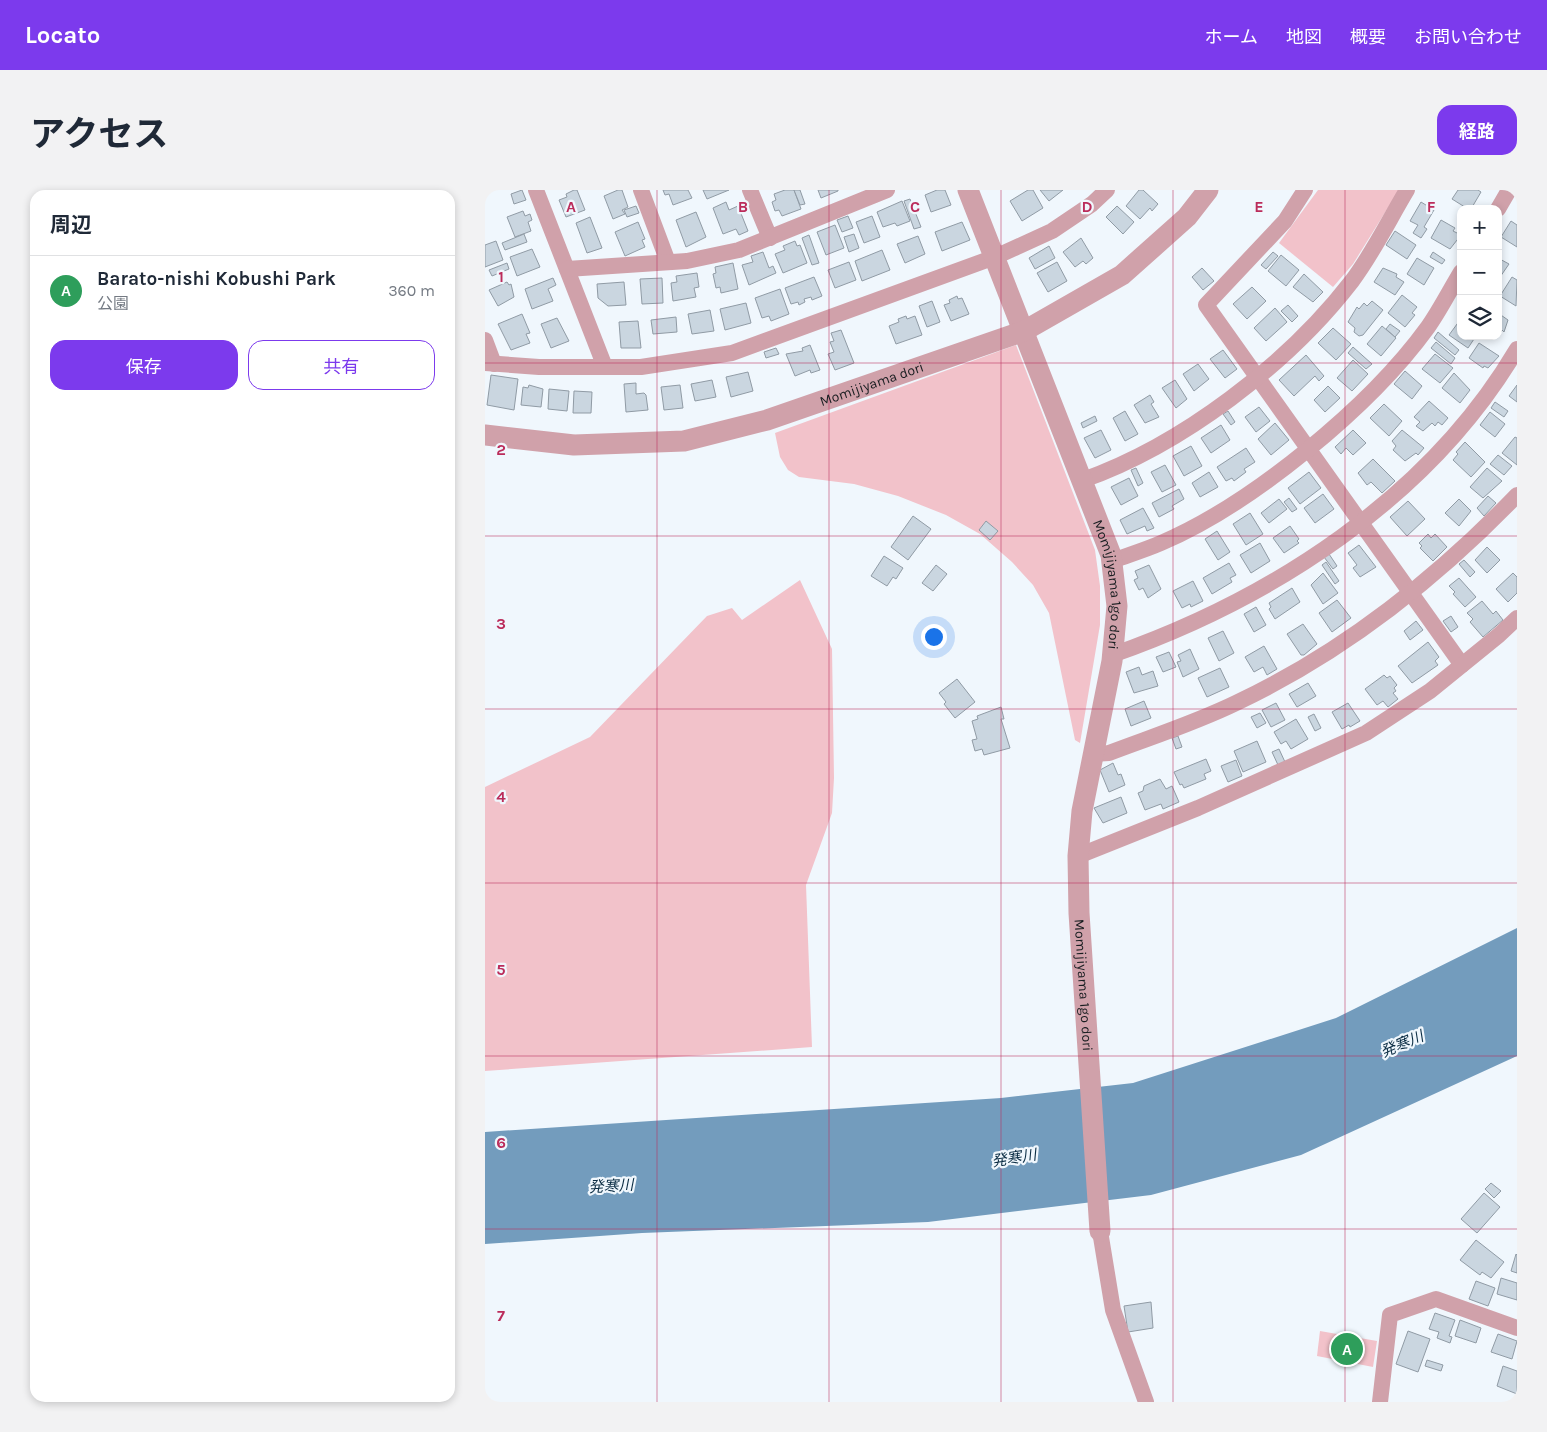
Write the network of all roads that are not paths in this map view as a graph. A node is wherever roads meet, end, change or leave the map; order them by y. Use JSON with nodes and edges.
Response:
{"nodes":[{"id":1,"x":536,"y":190,"type":"edge"},
{"id":2,"x":641,"y":190,"type":"edge"},
{"id":3,"x":750,"y":190,"type":"edge"},
{"id":4,"x":887,"y":190,"type":"edge"},
{"id":5,"x":968,"y":190,"type":"edge"},
{"id":6,"x":1107,"y":190,"type":"edge"},
{"id":7,"x":1208,"y":190,"type":"edge"},
{"id":8,"x":1305,"y":190,"type":"edge"},
{"id":9,"x":1407,"y":190,"type":"edge"},
{"id":10,"x":1509,"y":190,"type":"edge"},
{"id":11,"x":859,"y":195,"type":"edge"},
{"id":12,"x":1517,"y":196,"type":"edge"},
{"id":13,"x":1500,"y":205,"type":"edge"},
{"id":14,"x":769,"y":238,"type":"junction"},
{"id":15,"x":995,"y":257,"type":"junction"},
{"id":16,"x":668,"y":262,"type":"junction"},
{"id":17,"x":567,"y":269,"type":"junction"},
{"id":18,"x":1457,"y":279,"type":"edge"},
{"id":19,"x":1024,"y":331,"type":"junction"},
{"id":20,"x":485,"y":340,"type":"edge"},
{"id":21,"x":1517,"y":349,"type":"edge"},
{"id":22,"x":490,"y":363,"type":"edge"},
{"id":23,"x":605,"y":367,"type":"junction"},
{"id":24,"x":1258,"y":376,"type":"junction"},
{"id":25,"x":485,"y":435,"type":"edge"},
{"id":26,"x":1307,"y":448,"type":"junction"},
{"id":27,"x":1083,"y":480,"type":"junction"},
{"id":28,"x":1517,"y":495,"type":"edge"},
{"id":29,"x":1359,"y":522,"type":"junction"},
{"id":30,"x":1111,"y":562,"type":"junction"},
{"id":31,"x":1411,"y":593,"type":"junction"},
{"id":32,"x":1517,"y":618,"type":"edge"},
{"id":33,"x":1112,"y":655,"type":"junction"},
{"id":34,"x":1462,"y":665,"type":"junction"},
{"id":35,"x":1093,"y":754,"type":"junction"},
{"id":36,"x":1078,"y":856,"type":"junction"},
{"id":37,"x":1100,"y":1231,"type":"joint"},
{"id":38,"x":1517,"y":1328,"type":"edge"},
{"id":39,"x":1146,"y":1402,"type":"edge"},
{"id":40,"x":1381,"y":1402,"type":"edge"}],
"edges":[{"from":1,"to":17,"type":"street"},
{"from":2,"to":16,"type":"street"},
{"from":3,"to":14,"type":"street"},
{"from":4,"to":11,"type":"street"},
{"from":5,"to":15,"type":"street","name":"Momijiyama 1go dori"},
{"from":6,"to":15,"type":"street"},
{"from":7,"to":19,"type":"street","name":"Momijiyama dori"},
{"from":8,"to":24,"type":"street"},
{"from":9,"to":24,"type":"street"},
{"from":10,"to":12,"type":"street"},
{"from":10,"to":13,"type":"street"},
{"from":11,"to":14,"type":"street"},
{"from":14,"to":16,"type":"street"},
{"from":15,"to":19,"type":"street","name":"Momijiyama 1go dori"},
{"from":15,"to":23,"type":"street"},
{"from":16,"to":17,"type":"street"},
{"from":17,"to":23,"type":"street"},
{"from":18,"to":26,"type":"street"},
{"from":19,"to":25,"type":"street","name":"Momijiyama dori"},
{"from":19,"to":27,"type":"street","name":"Momijiyama 1go dori"},
{"from":20,"to":22,"type":"street"},
{"from":21,"to":29,"type":"street"},
{"from":22,"to":23,"type":"street"},
{"from":24,"to":26,"type":"street"},
{"from":24,"to":27,"type":"street"},
{"from":26,"to":29,"type":"street"},
{"from":26,"to":30,"type":"street"},
{"from":27,"to":30,"type":"street","name":"Momijiyama 1go dori"},
{"from":28,"to":31,"type":"street"},
{"from":29,"to":31,"type":"street"},
{"from":29,"to":33,"type":"street"},
{"from":30,"to":33,"type":"street","name":"Momijiyama 1go dori"},
{"from":31,"to":34,"type":"street"},
{"from":31,"to":35,"type":"street"},
{"from":32,"to":34,"type":"street"},
{"from":33,"to":35,"type":"street","name":"Momijiyama 1go dori"},
{"from":34,"to":36,"type":"street"},
{"from":35,"to":36,"type":"street","name":"Momijiyama 1go dori"},
{"from":36,"to":37,"type":"street","name":"Momijiyama 1go dori"},
{"from":37,"to":39,"type":"street"},
{"from":38,"to":40,"type":"street"}]}
